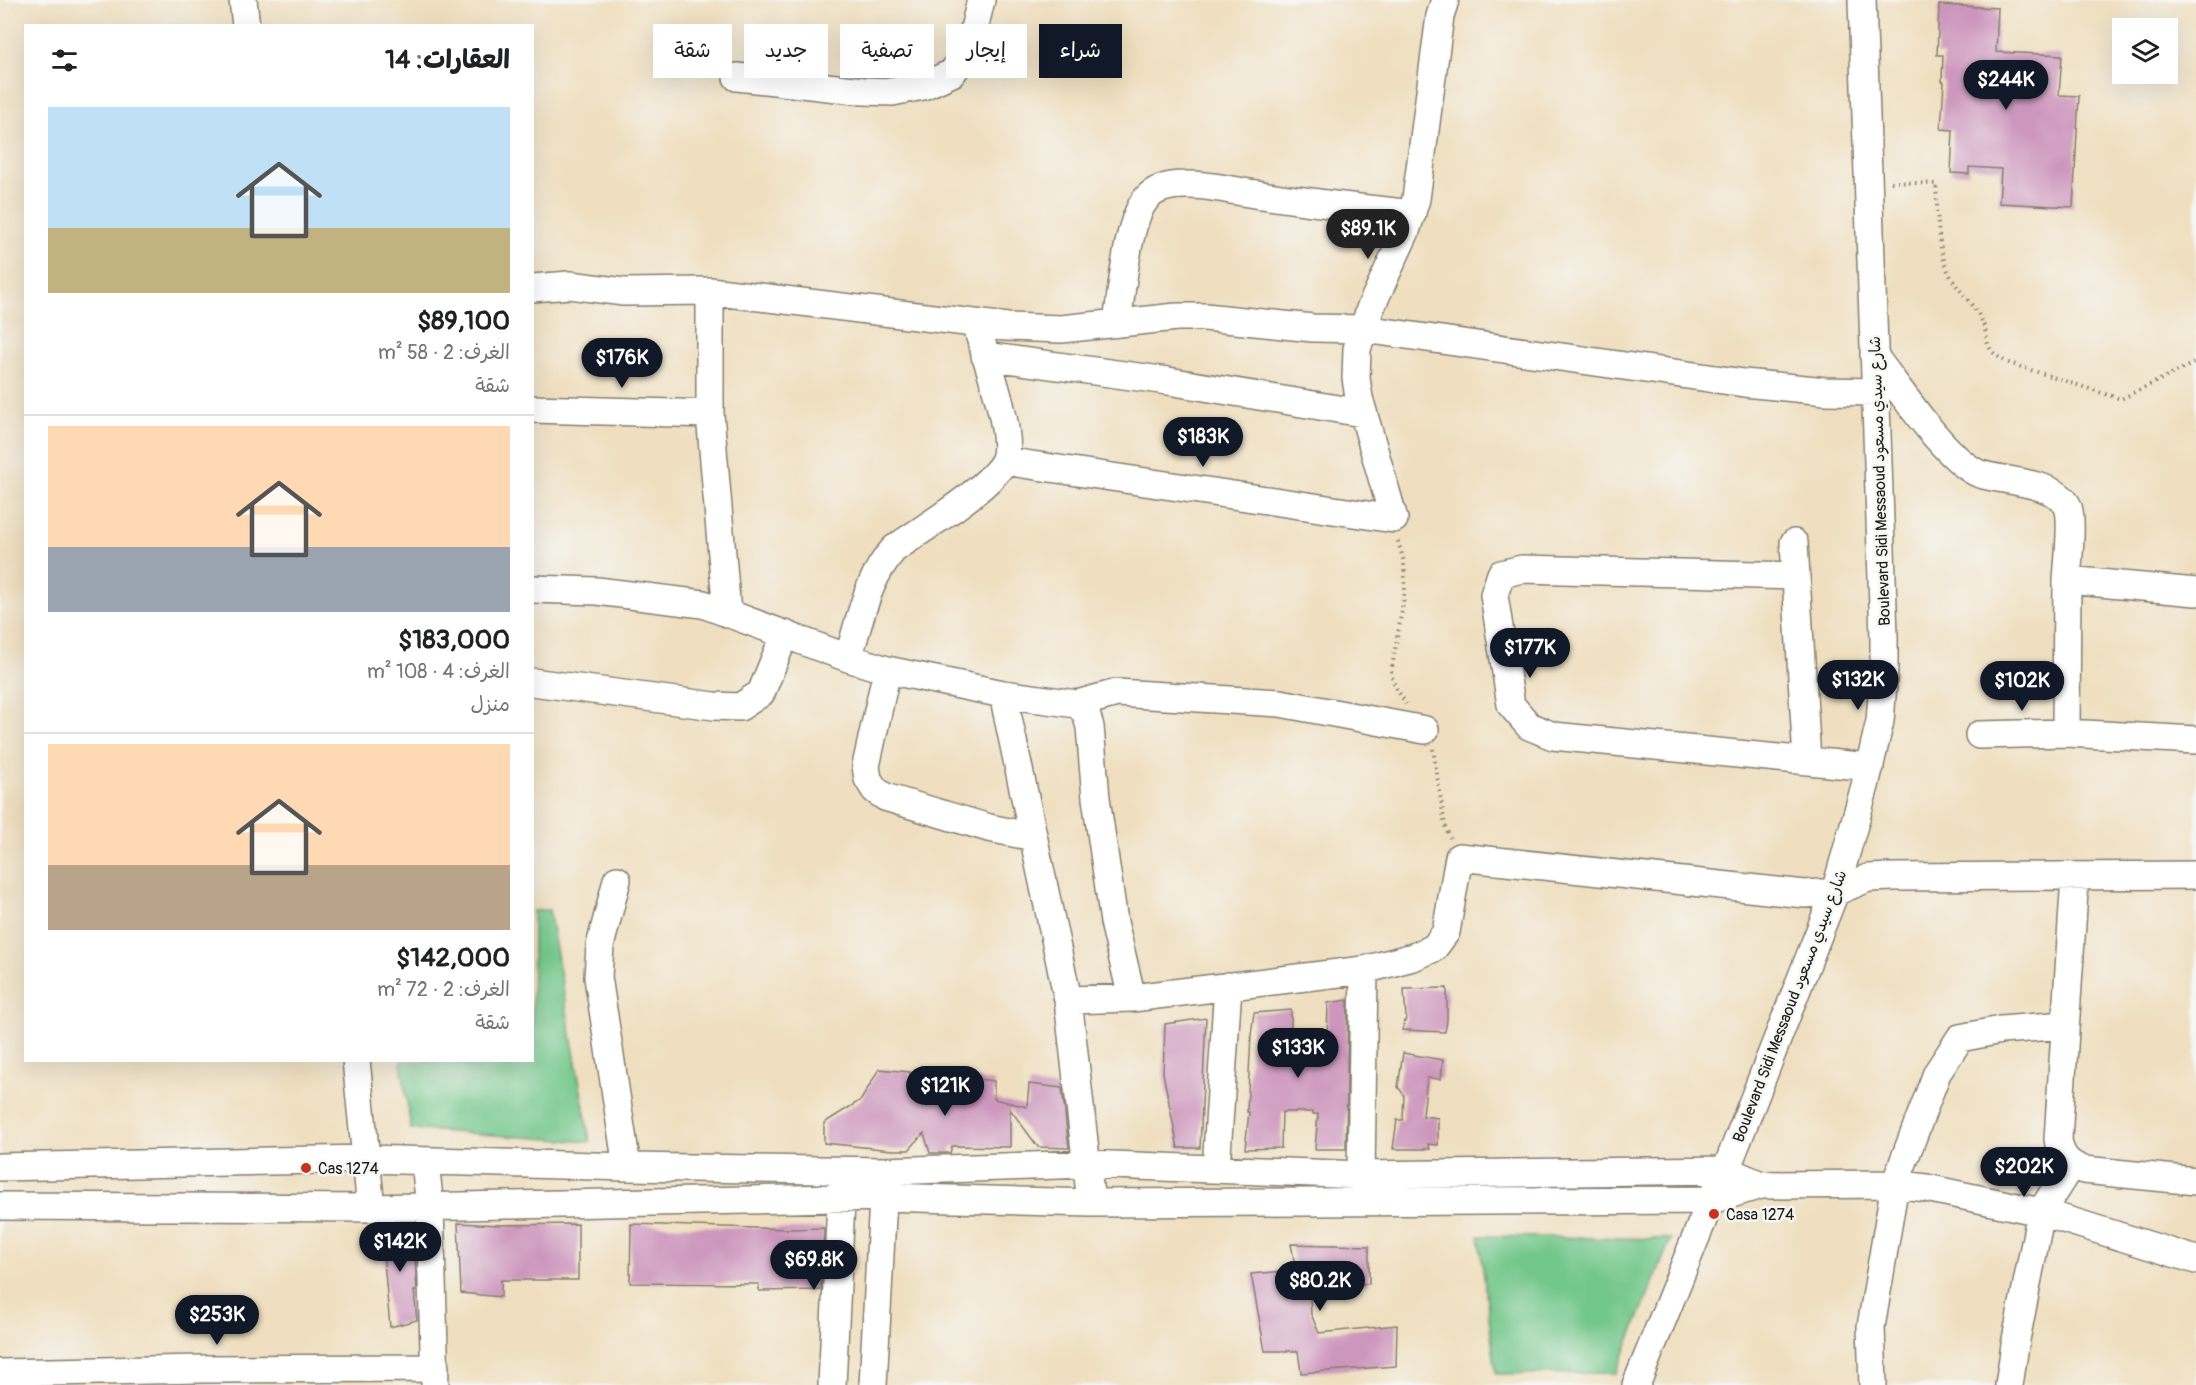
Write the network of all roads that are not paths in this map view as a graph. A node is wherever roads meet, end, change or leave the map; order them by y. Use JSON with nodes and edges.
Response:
{"nodes":[{"id":1,"x":243,"y":0,"type":"edge"},
{"id":2,"x":981,"y":0,"type":"edge"},
{"id":3,"x":1445,"y":0,"type":"edge"},
{"id":4,"x":1862,"y":0,"type":"edge"},
{"id":5,"x":246,"y":24,"type":"edge"},
{"id":6,"x":737,"y":77,"type":"dead end"},
{"id":7,"x":1412,"y":214,"type":"junction"},
{"id":8,"x":534,"y":288,"type":"edge"},
{"id":9,"x":710,"y":291,"type":"junction"},
{"id":10,"x":1117,"y":322,"type":"junction"},
{"id":11,"x":976,"y":324,"type":"junction"},
{"id":12,"x":1364,"y":329,"type":"junction"},
{"id":13,"x":985,"y":356,"type":"junction"},
{"id":14,"x":1874,"y":356,"type":"junction"},
{"id":15,"x":1875,"y":392,"type":"junction"},
{"id":16,"x":534,"y":409,"type":"edge"},
{"id":17,"x":1362,"y":413,"type":"junction"},
{"id":18,"x":710,"y":414,"type":"junction"},
{"id":19,"x":1004,"y":461,"type":"junction"},
{"id":20,"x":1794,"y":543,"type":"dead end"},
{"id":21,"x":1796,"y":576,"type":"junction"},
{"id":22,"x":2067,"y":580,"type":"junction"},
{"id":23,"x":534,"y":589,"type":"edge"},
{"id":24,"x":2196,"y":592,"type":"edge"},
{"id":25,"x":727,"y":613,"type":"junction"},
{"id":26,"x":786,"y":634,"type":"junction"},
{"id":27,"x":848,"y":658,"type":"junction"},
{"id":28,"x":887,"y":670,"type":"junction"},
{"id":29,"x":534,"y":682,"type":"edge"},
{"id":30,"x":1003,"y":694,"type":"junction"},
{"id":31,"x":1077,"y":704,"type":"junction"},
{"id":32,"x":1425,"y":730,"type":"road end"},
{"id":33,"x":2066,"y":733,"type":"junction"},
{"id":34,"x":1979,"y":735,"type":"dead end"},
{"id":35,"x":2196,"y":740,"type":"edge"},
{"id":36,"x":1807,"y":761,"type":"junction"},
{"id":37,"x":1869,"y":767,"type":"junction"},
{"id":38,"x":1033,"y":837,"type":"junction"},
{"id":39,"x":2196,"y":875,"type":"edge"},
{"id":40,"x":2075,"y":877,"type":"junction"},
{"id":41,"x":617,"y":880,"type":"dead end"},
{"id":42,"x":1835,"y":892,"type":"junction"},
{"id":43,"x":1364,"y":970,"type":"junction"},
{"id":44,"x":1228,"y":986,"type":"junction"},
{"id":45,"x":1132,"y":998,"type":"junction"},
{"id":46,"x":1068,"y":1000,"type":"junction"},
{"id":47,"x":2065,"y":1025,"type":"junction"},
{"id":48,"x":356,"y":1062,"type":"edge"},
{"id":49,"x":367,"y":1159,"type":"junction"},
{"id":50,"x":424,"y":1162,"type":"junction"},
{"id":51,"x":1087,"y":1164,"type":"junction"},
{"id":52,"x":2071,"y":1165,"type":"junction"},
{"id":53,"x":0,"y":1167,"type":"edge"},
{"id":54,"x":627,"y":1167,"type":"junction"},
{"id":55,"x":1216,"y":1169,"type":"junction"},
{"id":56,"x":1726,"y":1170,"type":"junction"},
{"id":57,"x":843,"y":1171,"type":"junction"},
{"id":58,"x":885,"y":1171,"type":"junction"},
{"id":59,"x":1361,"y":1175,"type":"junction"},
{"id":60,"x":2196,"y":1181,"type":"edge"},
{"id":61,"x":1895,"y":1184,"type":"junction"},
{"id":62,"x":1761,"y":1185,"type":"junction"},
{"id":63,"x":882,"y":1197,"type":"junction"},
{"id":64,"x":841,"y":1200,"type":"junction"},
{"id":65,"x":1711,"y":1200,"type":"junction"},
{"id":66,"x":1091,"y":1203,"type":"junction"},
{"id":67,"x":0,"y":1206,"type":"edge"},
{"id":68,"x":430,"y":1207,"type":"junction"},
{"id":69,"x":371,"y":1208,"type":"junction"},
{"id":70,"x":2041,"y":1212,"type":"junction"},
{"id":71,"x":2196,"y":1260,"type":"edge"},
{"id":72,"x":0,"y":1373,"type":"edge"},
{"id":73,"x":435,"y":1376,"type":"edge"},
{"id":74,"x":832,"y":1385,"type":"edge"},
{"id":75,"x":873,"y":1385,"type":"edge"},
{"id":76,"x":1636,"y":1385,"type":"edge"},
{"id":77,"x":1873,"y":1385,"type":"edge"},
{"id":78,"x":2009,"y":1385,"type":"edge"}],
"edges":[{"from":1,"to":5,"type":"street"},
{"from":2,"to":6,"type":"street"},
{"from":3,"to":7,"type":"street"},
{"from":4,"to":14,"type":"street","name":"Boulevard Sidi Messaoud شارع سيدي مسعود"},
{"from":7,"to":10,"type":"street"},
{"from":7,"to":12,"type":"street"},
{"from":8,"to":9,"type":"street"},
{"from":9,"to":11,"type":"street"},
{"from":9,"to":18,"type":"street"},
{"from":10,"to":11,"type":"street"},
{"from":10,"to":12,"type":"street"},
{"from":11,"to":13,"type":"street"},
{"from":12,"to":15,"type":"street"},
{"from":12,"to":17,"type":"street"},
{"from":13,"to":17,"type":"street"},
{"from":13,"to":19,"type":"street"},
{"from":14,"to":15,"type":"street","name":"Boulevard Sidi Messaoud شارع سيدي مسعود"},
{"from":14,"to":22,"type":"street"},
{"from":15,"to":37,"type":"street","name":"Boulevard Sidi Messaoud شارع سيدي مسعود"},
{"from":16,"to":18,"type":"street"},
{"from":17,"to":19,"type":"street"},
{"from":18,"to":25,"type":"street"},
{"from":19,"to":27,"type":"street"},
{"from":20,"to":21,"type":"street"},
{"from":21,"to":36,"type":"street"},
{"from":21,"to":36,"type":"street"},
{"from":22,"to":24,"type":"street"},
{"from":22,"to":33,"type":"street"},
{"from":23,"to":25,"type":"street"},
{"from":25,"to":26,"type":"street"},
{"from":26,"to":27,"type":"street"},
{"from":26,"to":29,"type":"street"},
{"from":27,"to":28,"type":"street"},
{"from":28,"to":30,"type":"street"},
{"from":28,"to":38,"type":"street"},
{"from":30,"to":31,"type":"street"},
{"from":30,"to":38,"type":"street"},
{"from":31,"to":32,"type":"street"},
{"from":31,"to":45,"type":"street"},
{"from":33,"to":34,"type":"street"},
{"from":33,"to":35,"type":"street"},
{"from":36,"to":37,"type":"street"},
{"from":37,"to":42,"type":"street","name":"Boulevard Sidi Messaoud شارع سيدي مسعود"},
{"from":38,"to":46,"type":"street"},
{"from":39,"to":40,"type":"street"},
{"from":40,"to":42,"type":"street"},
{"from":40,"to":47,"type":"street"},
{"from":41,"to":54,"type":"street"},
{"from":42,"to":43,"type":"street"},
{"from":42,"to":56,"type":"street","name":"Boulevard Sidi Messaoud شارع سيدي مسعود"},
{"from":43,"to":44,"type":"street"},
{"from":43,"to":59,"type":"street"},
{"from":44,"to":45,"type":"street"},
{"from":44,"to":55,"type":"street"},
{"from":45,"to":46,"type":"street"},
{"from":46,"to":51,"type":"street"},
{"from":47,"to":52,"type":"street"},
{"from":47,"to":61,"type":"street"},
{"from":48,"to":49,"type":"street"},
{"from":49,"to":50,"type":"street"},
{"from":49,"to":53,"type":"street"},
{"from":49,"to":69,"type":"street"},
{"from":50,"to":54,"type":"street"},
{"from":50,"to":68,"type":"street"},
{"from":51,"to":55,"type":"street"},
{"from":51,"to":58,"type":"street"},
{"from":51,"to":66,"type":"street"},
{"from":52,"to":60,"type":"street"},
{"from":52,"to":70,"type":"street"},
{"from":54,"to":57,"type":"street"},
{"from":55,"to":59,"type":"street"},
{"from":56,"to":59,"type":"street"},
{"from":56,"to":62,"type":"street"},
{"from":56,"to":65,"type":"street","name":"Boulevard Sidi Messaoud شارع سيدي مسعود"},
{"from":57,"to":58,"type":"street"},
{"from":57,"to":64,"type":"street"},
{"from":58,"to":63,"type":"street"},
{"from":61,"to":62,"type":"street"},
{"from":61,"to":70,"type":"street"},
{"from":61,"to":77,"type":"street"},
{"from":62,"to":65,"type":"street"},
{"from":63,"to":64,"type":"street"},
{"from":63,"to":66,"type":"street"},
{"from":63,"to":75,"type":"street"},
{"from":64,"to":68,"type":"street"},
{"from":64,"to":74,"type":"street"},
{"from":65,"to":66,"type":"street"},
{"from":65,"to":76,"type":"street","name":"Boulevard Sidi Messaoud شارع سيدي مسعود"},
{"from":67,"to":69,"type":"street"},
{"from":68,"to":69,"type":"street"},
{"from":68,"to":73,"type":"street"},
{"from":70,"to":71,"type":"street"},
{"from":70,"to":78,"type":"street"},
{"from":72,"to":73,"type":"street"}]}
